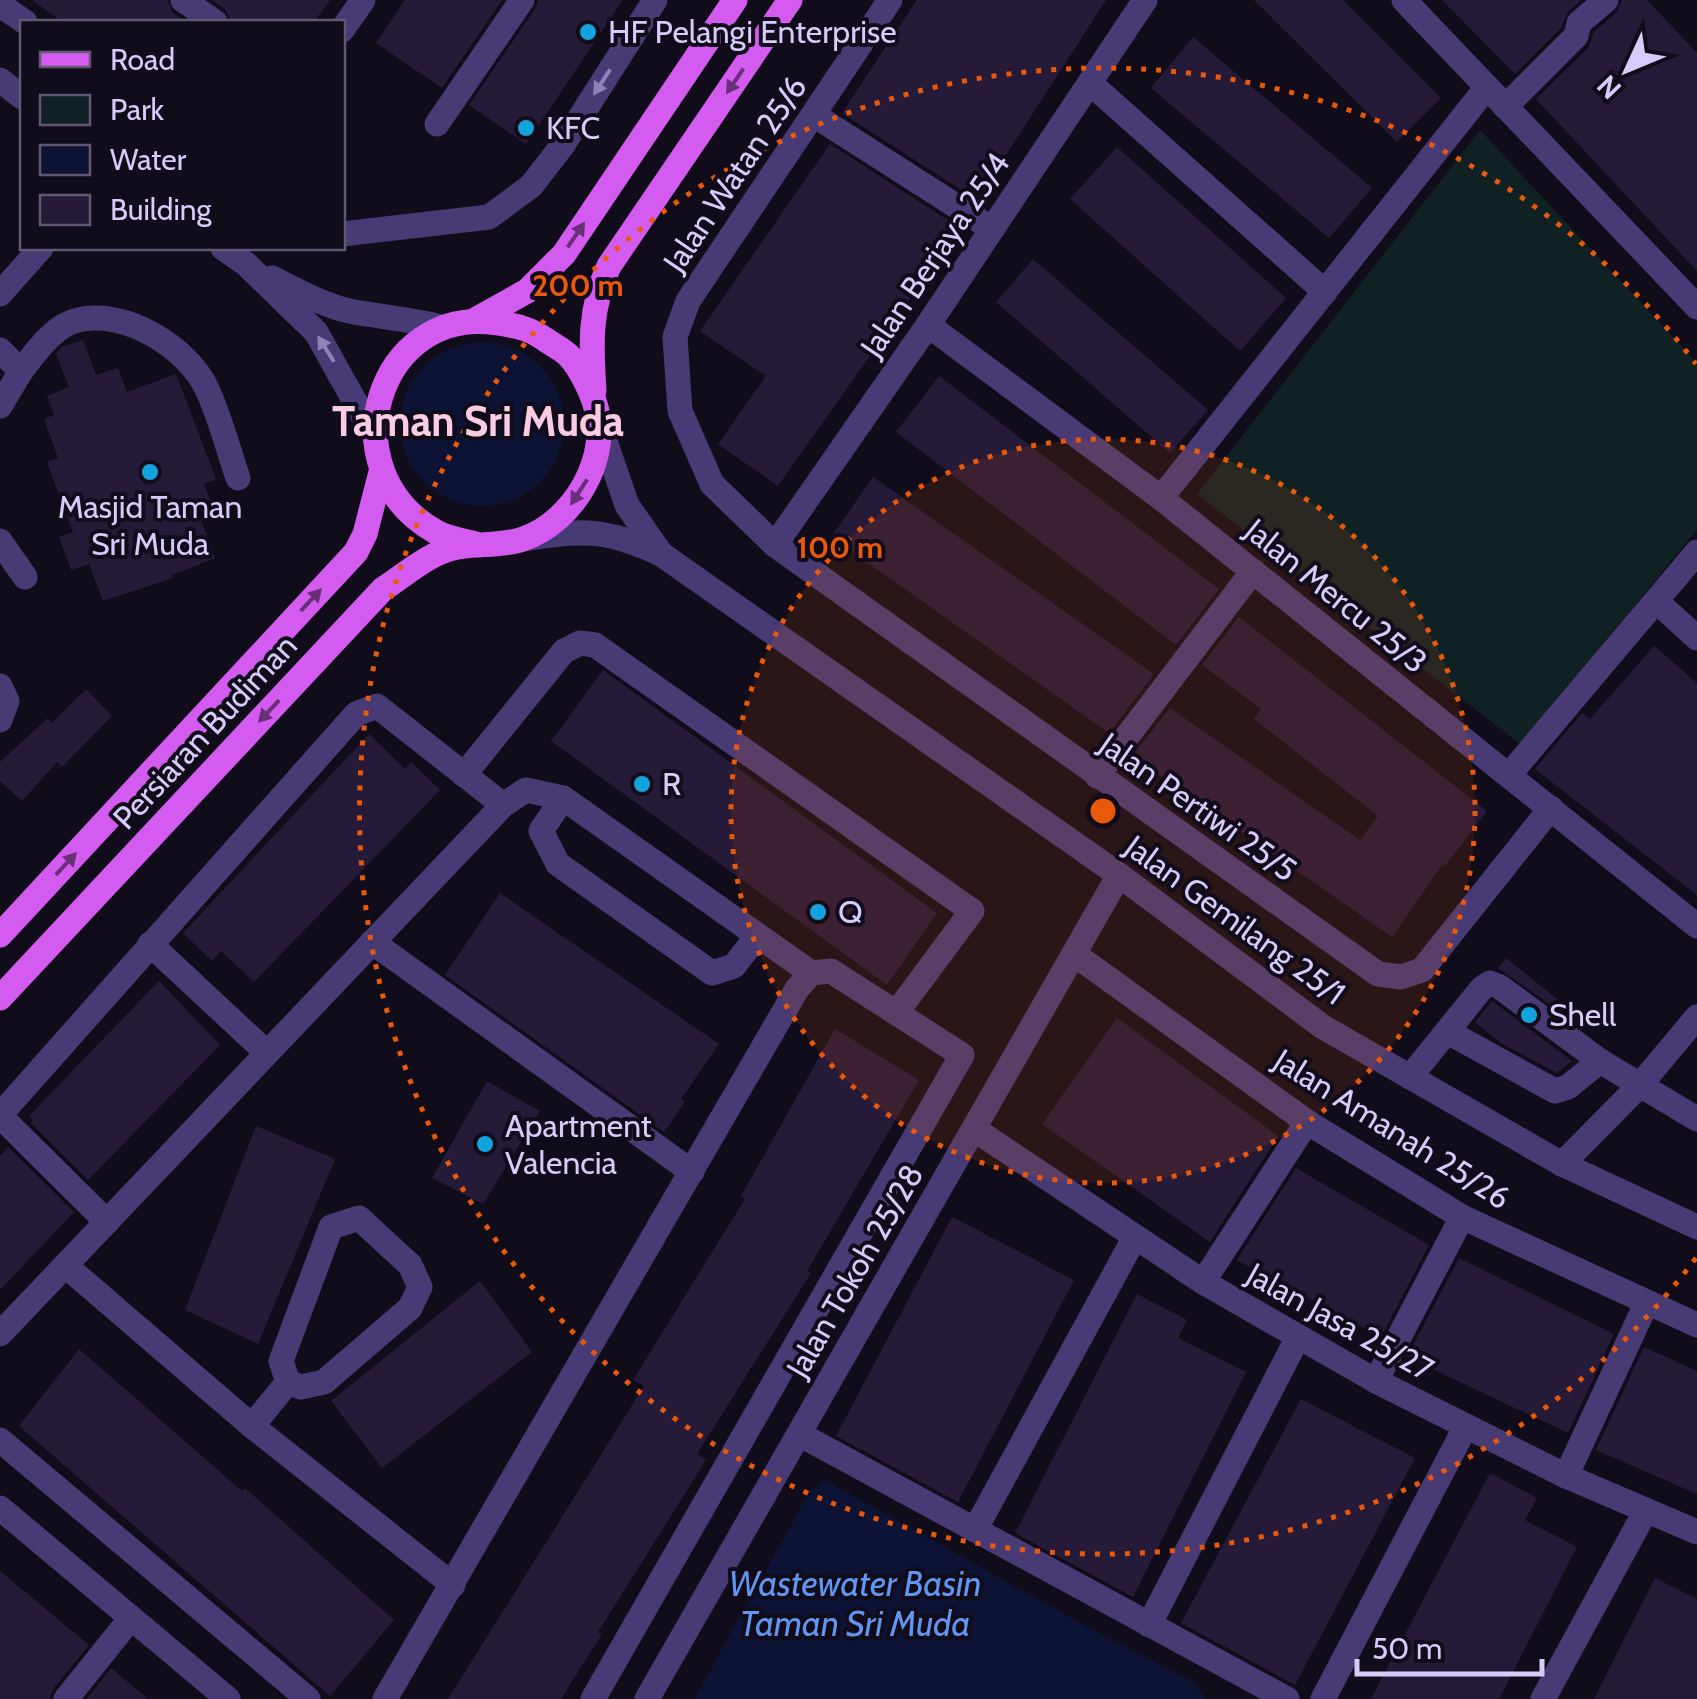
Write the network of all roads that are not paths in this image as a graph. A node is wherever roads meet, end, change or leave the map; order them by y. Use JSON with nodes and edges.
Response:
{"nodes":[{"id":1,"x":183,"y":0,"type":"edge"},
{"id":2,"x":363,"y":0,"type":"edge"},
{"id":3,"x":522,"y":0,"type":"edge"},
{"id":4,"x":654,"y":0,"type":"edge"},
{"id":5,"x":735,"y":0,"type":"edge"},
{"id":6,"x":790,"y":0,"type":"edge"},
{"id":7,"x":890,"y":0,"type":"edge"},
{"id":8,"x":1145,"y":0,"type":"edge"},
{"id":9,"x":1404,"y":0,"type":"edge"},
{"id":10,"x":1606,"y":0,"type":"edge"},
{"id":11,"x":0,"y":5,"type":"edge"},
{"id":12,"x":21,"y":20,"type":"edge"},
{"id":13,"x":212,"y":20,"type":"edge"},
{"id":14,"x":345,"y":26,"type":"edge"},
{"id":15,"x":0,"y":80,"type":"edge"},
{"id":16,"x":1090,"y":83,"type":"junction"},
{"id":17,"x":1486,"y":87,"type":"junction"},
{"id":18,"x":20,"y":95,"type":"edge"},
{"id":19,"x":1505,"y":107,"type":"junction"},
{"id":20,"x":814,"y":115,"type":"junction"},
{"id":21,"x":437,"y":124,"type":"dead end"},
{"id":22,"x":992,"y":229,"type":"junction"},
{"id":23,"x":345,"y":234,"type":"edge"},
{"id":24,"x":40,"y":250,"type":"edge"},
{"id":25,"x":227,"y":250,"type":"edge"},
{"id":26,"x":246,"y":264,"type":"junction"},
{"id":27,"x":1325,"y":292,"type":"junction"},
{"id":28,"x":0,"y":294,"type":"edge"},
{"id":29,"x":1697,"y":306,"type":"edge"},
{"id":30,"x":477,"y":320,"type":"junction"},
{"id":31,"x":928,"y":325,"type":"junction"},
{"id":32,"x":442,"y":328,"type":"junction"},
{"id":33,"x":0,"y":350,"type":"edge"},
{"id":34,"x":21,"y":371,"type":"junction"},
{"id":35,"x":0,"y":406,"type":"edge"},
{"id":36,"x":597,"y":413,"type":"junction"},
{"id":37,"x":373,"y":434,"type":"junction"},
{"id":38,"x":380,"y":472,"type":"junction"},
{"id":39,"x":238,"y":478,"type":"dead end"},
{"id":40,"x":1162,"y":498,"type":"junction"},
{"id":41,"x":524,"y":539,"type":"junction"},
{"id":42,"x":0,"y":541,"type":"edge"},
{"id":43,"x":479,"y":545,"type":"junction"},
{"id":44,"x":775,"y":545,"type":"junction"},
{"id":45,"x":1697,"y":552,"type":"edge"},
{"id":46,"x":661,"y":554,"type":"junction"},
{"id":47,"x":1253,"y":571,"type":"junction"},
{"id":48,"x":25,"y":577,"type":"dead end"},
{"id":49,"x":1656,"y":601,"type":"junction"},
{"id":50,"x":1697,"y":638,"type":"edge"},
{"id":51,"x":0,"y":686,"type":"edge"},
{"id":52,"x":0,"y":720,"type":"edge"},
{"id":53,"x":464,"y":775,"type":"junction"},
{"id":54,"x":1509,"y":775,"type":"junction"},
{"id":55,"x":1097,"y":776,"type":"junction"},
{"id":56,"x":563,"y":798,"type":"junction"},
{"id":57,"x":503,"y":805,"type":"junction"},
{"id":58,"x":1551,"y":808,"type":"junction"},
{"id":59,"x":1119,"y":874,"type":"junction"},
{"id":60,"x":1697,"y":926,"type":"edge"},
{"id":61,"x":0,"y":935,"type":"edge"},
{"id":62,"x":757,"y":936,"type":"junction"},
{"id":63,"x":372,"y":942,"type":"junction"},
{"id":64,"x":150,"y":944,"type":"junction"},
{"id":65,"x":1074,"y":954,"type":"junction"},
{"id":66,"x":811,"y":973,"type":"junction"},
{"id":67,"x":0,"y":998,"type":"edge"},
{"id":68,"x":898,"y":1012,"type":"junction"},
{"id":69,"x":1697,"y":1017,"type":"edge"},
{"id":70,"x":1448,"y":1032,"type":"junction"},
{"id":71,"x":267,"y":1053,"type":"junction"},
{"id":72,"x":1600,"y":1061,"type":"junction"},
{"id":73,"x":1410,"y":1077,"type":"junction"},
{"id":74,"x":1640,"y":1085,"type":"junction"},
{"id":75,"x":0,"y":1115,"type":"edge"},
{"id":76,"x":1697,"y":1119,"type":"edge"},
{"id":77,"x":1308,"y":1122,"type":"junction"},
{"id":78,"x":974,"y":1128,"type":"junction"},
{"id":79,"x":1562,"y":1164,"type":"junction"},
{"id":80,"x":692,"y":1172,"type":"junction"},
{"id":81,"x":1462,"y":1217,"type":"junction"},
{"id":82,"x":107,"y":1222,"type":"junction"},
{"id":83,"x":1697,"y":1226,"type":"edge"},
{"id":84,"x":1135,"y":1237,"type":"junction"},
{"id":85,"x":66,"y":1266,"type":"junction"},
{"id":86,"x":1203,"y":1282,"type":"junction"},
{"id":87,"x":1647,"y":1302,"type":"junction"},
{"id":88,"x":1697,"y":1325,"type":"edge"},
{"id":89,"x":0,"y":1334,"type":"edge"},
{"id":90,"x":1298,"y":1337,"type":"junction"},
{"id":91,"x":288,"y":1382,"type":"junction"},
{"id":92,"x":1376,"y":1382,"type":"junction"},
{"id":93,"x":252,"y":1426,"type":"junction"},
{"id":94,"x":1466,"y":1426,"type":"junction"},
{"id":95,"x":798,"y":1434,"type":"junction"},
{"id":96,"x":0,"y":1440,"type":"edge"},
{"id":97,"x":1566,"y":1476,"type":"junction"},
{"id":98,"x":0,"y":1508,"type":"edge"},
{"id":99,"x":1645,"y":1512,"type":"junction"},
{"id":100,"x":974,"y":1530,"type":"junction"},
{"id":101,"x":1697,"y":1532,"type":"edge"},
{"id":102,"x":454,"y":1584,"type":"junction"},
{"id":103,"x":131,"y":1618,"type":"junction"},
{"id":104,"x":1149,"y":1625,"type":"junction"},
{"id":105,"x":66,"y":1699,"type":"edge"},
{"id":106,"x":228,"y":1699,"type":"edge"},
{"id":107,"x":308,"y":1699,"type":"edge"},
{"id":108,"x":385,"y":1699,"type":"edge"},
{"id":109,"x":593,"y":1699,"type":"edge"},
{"id":110,"x":647,"y":1699,"type":"edge"},
{"id":111,"x":1287,"y":1699,"type":"edge"},
{"id":112,"x":1323,"y":1699,"type":"edge"},
{"id":113,"x":1544,"y":1699,"type":"edge"}],
"edges":[{"from":1,"to":13,"type":"street"},
{"from":2,"to":14,"type":"street"},
{"from":3,"to":21,"type":"street"},
{"from":4,"to":23,"type":"street","one_way":true},
{"from":30,"to":5,"type":"main road","one_way":true},
{"from":6,"to":36,"type":"main road","one_way":true},
{"from":7,"to":20,"type":"street","name":"Jalan Watan 25/6"},
{"from":8,"to":16,"type":"street","name":"Jalan Berjaya 25/4"},
{"from":9,"to":17,"type":"street"},
{"from":10,"to":19,"type":"street"},
{"from":11,"to":12,"type":"street"},
{"from":15,"to":18,"type":"street"},
{"from":16,"to":22,"type":"street","name":"Jalan Berjaya 25/4"},
{"from":16,"to":27,"type":"street"},
{"from":17,"to":19,"type":"street"},
{"from":17,"to":27,"type":"street"},
{"from":19,"to":29,"type":"street"},
{"from":20,"to":22,"type":"street"},
{"from":20,"to":44,"type":"street","name":"Jalan Watan 25/6"},
{"from":22,"to":31,"type":"street","name":"Jalan Berjaya 25/4"},
{"from":24,"to":28,"type":"street"},
{"from":25,"to":26,"type":"street"},
{"from":26,"to":32,"type":"street"},
{"from":37,"to":26,"type":"street","one_way":true},
{"from":27,"to":40,"type":"street"},
{"from":30,"to":32,"type":"main road"},
{"from":30,"to":36,"type":"main road"},
{"from":31,"to":40,"type":"street","name":"Jalan Mercu 25/3"},
{"from":31,"to":44,"type":"street","name":"Jalan Berjaya 25/4"},
{"from":32,"to":37,"type":"main road"},
{"from":33,"to":34,"type":"street"},
{"from":34,"to":35,"type":"street"},
{"from":34,"to":39,"type":"street"},
{"from":36,"to":41,"type":"main road","one_way":true},
{"from":36,"to":46,"type":"street","name":"Jalan Gemilang 25/1"},
{"from":37,"to":38,"type":"main road"},
{"from":38,"to":43,"type":"main road"},
{"from":61,"to":38,"type":"main road","name":"Persiaran Budiman","one_way":true},
{"from":40,"to":47,"type":"street","name":"Jalan Mercu 25/3"},
{"from":41,"to":43,"type":"main road"},
{"from":41,"to":46,"type":"street","name":"Jalan Gemilang 25/1"},
{"from":42,"to":48,"type":"street"},
{"from":43,"to":67,"type":"main road","name":"Persiaran Budiman","one_way":true},
{"from":44,"to":55,"type":"street","name":"Jalan Pertiwi 25/5"},
{"from":45,"to":49,"type":"street"},
{"from":46,"to":59,"type":"street","name":"Jalan Gemilang 25/1"},
{"from":47,"to":54,"type":"street","name":"Jalan Mercu 25/3"},
{"from":47,"to":55,"type":"street"},
{"from":49,"to":50,"type":"street"},
{"from":49,"to":54,"type":"street"},
{"from":51,"to":52,"type":"street"},
{"from":53,"to":57,"type":"street"},
{"from":53,"to":64,"type":"street"},
{"from":53,"to":68,"type":"street"},
{"from":54,"to":58,"type":"street","name":"Jalan Mercu 25/3"},
{"from":55,"to":58,"type":"street","name":"Jalan Pertiwi 25/5"},
{"from":56,"to":57,"type":"street"},
{"from":56,"to":62,"type":"street"},
{"from":56,"to":62,"type":"street"},
{"from":57,"to":63,"type":"street"},
{"from":58,"to":60,"type":"street","name":"Jalan Mercu 25/3"},
{"from":59,"to":65,"type":"street","name":"Jalan Tokoh 25/28"},
{"from":59,"to":73,"type":"street","name":"Jalan Gemilang 25/1"},
{"from":62,"to":66,"type":"street"},
{"from":63,"to":71,"type":"street"},
{"from":63,"to":80,"type":"street"},
{"from":64,"to":71,"type":"street"},
{"from":64,"to":75,"type":"street"},
{"from":65,"to":77,"type":"street","name":"Jalan Amanah 25/26"},
{"from":65,"to":78,"type":"street","name":"Jalan Tokoh 25/28"},
{"from":66,"to":68,"type":"street"},
{"from":66,"to":80,"type":"street"},
{"from":68,"to":109,"type":"street"},
{"from":69,"to":74,"type":"street"},
{"from":70,"to":72,"type":"street"},
{"from":70,"to":72,"type":"street"},
{"from":70,"to":73,"type":"street"},
{"from":71,"to":82,"type":"street"},
{"from":72,"to":74,"type":"street"},
{"from":73,"to":79,"type":"street","name":"Jalan Gemilang 25/1"},
{"from":74,"to":76,"type":"street"},
{"from":74,"to":79,"type":"street"},
{"from":75,"to":82,"type":"street"},
{"from":77,"to":81,"type":"street","name":"Jalan Amanah 25/26"},
{"from":77,"to":86,"type":"street"},
{"from":78,"to":84,"type":"street","name":"Jalan Jasa 25/27"},
{"from":78,"to":95,"type":"street","name":"Jalan Tokoh 25/28"},
{"from":79,"to":83,"type":"street","name":"Jalan Gemilang 25/1"},
{"from":80,"to":102,"type":"street"},
{"from":81,"to":87,"type":"street","name":"Jalan Amanah 25/26"},
{"from":81,"to":92,"type":"street"},
{"from":82,"to":85,"type":"street"},
{"from":84,"to":86,"type":"street","name":"Jalan Jasa 25/27"},
{"from":84,"to":100,"type":"street"},
{"from":85,"to":89,"type":"street"},
{"from":85,"to":93,"type":"street"},
{"from":86,"to":90,"type":"street","name":"Jalan Jasa 25/27"},
{"from":87,"to":88,"type":"street","name":"Jalan Amanah 25/26"},
{"from":87,"to":97,"type":"street"},
{"from":90,"to":92,"type":"street","name":"Jalan Jasa 25/27"},
{"from":90,"to":104,"type":"street"},
{"from":91,"to":91,"type":"street"},
{"from":91,"to":93,"type":"street"},
{"from":92,"to":94,"type":"street","name":"Jalan Jasa 25/27"},
{"from":93,"to":102,"type":"street"},
{"from":94,"to":97,"type":"street","name":"Jalan Jasa 25/27"},
{"from":94,"to":112,"type":"street"},
{"from":95,"to":100,"type":"street"},
{"from":95,"to":110,"type":"street","name":"Jalan Tokoh 25/28"},
{"from":96,"to":107,"type":"street"},
{"from":97,"to":99,"type":"street","name":"Jalan Jasa 25/27"},
{"from":98,"to":103,"type":"street"},
{"from":99,"to":101,"type":"street","name":"Jalan Jasa 25/27"},
{"from":99,"to":113,"type":"street"},
{"from":100,"to":104,"type":"street"},
{"from":102,"to":108,"type":"street"},
{"from":103,"to":105,"type":"street"},
{"from":103,"to":106,"type":"street"},
{"from":104,"to":111,"type":"street"}]}
